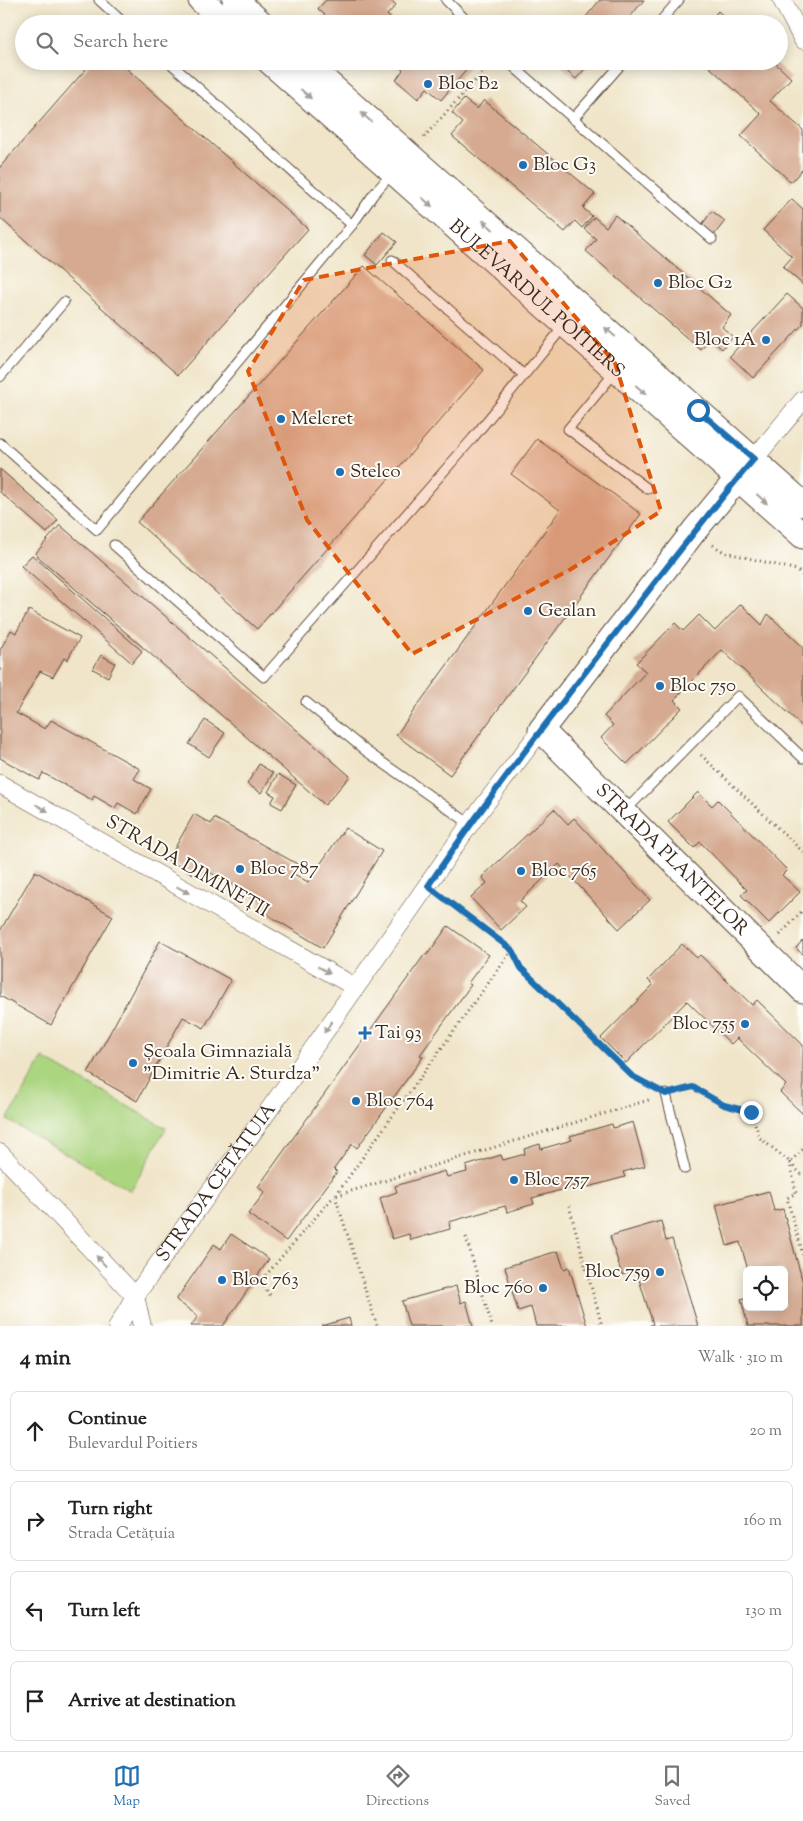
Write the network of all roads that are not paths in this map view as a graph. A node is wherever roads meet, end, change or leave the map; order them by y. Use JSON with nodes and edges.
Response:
{"nodes":[{"id":1,"x":99,"y":0,"type":"edge"},
{"id":2,"x":201,"y":0,"type":"edge"},
{"id":3,"x":235,"y":0,"type":"edge"},
{"id":4,"x":446,"y":0,"type":"edge"},
{"id":5,"x":679,"y":0,"type":"edge"},
{"id":6,"x":782,"y":0,"type":"edge"},
{"id":7,"x":115,"y":15,"type":"edge"},
{"id":8,"x":217,"y":15,"type":"edge"},
{"id":9,"x":252,"y":15,"type":"edge"},
{"id":10,"x":461,"y":15,"type":"edge"},
{"id":11,"x":666,"y":15,"type":"edge"},
{"id":12,"x":803,"y":40,"type":"edge"},
{"id":13,"x":178,"y":70,"type":"edge"},
{"id":14,"x":281,"y":70,"type":"edge"},
{"id":15,"x":312,"y":70,"type":"edge"},
{"id":16,"x":517,"y":70,"type":"edge"},
{"id":17,"x":616,"y":70,"type":"edge"},
{"id":18,"x":573,"y":119,"type":"junction"},
{"id":19,"x":400,"y":163,"type":"junction"},
{"id":20,"x":352,"y":225,"type":"junction"},
{"id":21,"x":712,"y":239,"type":"dead end"},
{"id":22,"x":392,"y":260,"type":"dead end"},
{"id":23,"x":64,"y":302,"type":"dead end"},
{"id":24,"x":574,"y":316,"type":"junction"},
{"id":25,"x":625,"y":361,"type":"junction"},
{"id":26,"x":524,"y":375,"type":"junction"},
{"id":27,"x":0,"y":377,"type":"edge"},
{"id":28,"x":803,"y":400,"type":"edge"},
{"id":29,"x":0,"y":443,"type":"edge"},
{"id":30,"x":746,"y":468,"type":"junction"},
{"id":31,"x":648,"y":489,"type":"dead end"},
{"id":32,"x":803,"y":504,"type":"edge"},
{"id":33,"x":803,"y":536,"type":"edge"},
{"id":34,"x":114,"y":545,"type":"dead end"},
{"id":35,"x":306,"y":702,"type":"dead end"},
{"id":36,"x":541,"y":730,"type":"junction"},
{"id":37,"x":803,"y":758,"type":"edge"},
{"id":38,"x":0,"y":784,"type":"edge"},
{"id":39,"x":623,"y":813,"type":"junction"},
{"id":40,"x":470,"y":824,"type":"junction"},
{"id":41,"x":355,"y":987,"type":"junction"},
{"id":42,"x":803,"y":990,"type":"edge"},
{"id":43,"x":666,"y":1094,"type":"road end"},
{"id":44,"x":0,"y":1153,"type":"edge"},
{"id":45,"x":685,"y":1169,"type":"dead end"},
{"id":46,"x":135,"y":1296,"type":"junction"},
{"id":47,"x":118,"y":1326,"type":"edge"},
{"id":48,"x":142,"y":1326,"type":"edge"}],
"edges":[{"from":1,"to":7,"type":"lane"},
{"from":2,"to":8,"type":"main road"},
{"from":3,"to":9,"type":"main road"},
{"from":4,"to":10,"type":"lane"},
{"from":5,"to":11,"type":"lane"},
{"from":6,"to":12,"type":"street"},
{"from":13,"to":20,"type":"lane"},
{"from":14,"to":19,"type":"main road","name":"BULEVARDUL POITIERS","one_way":true},
{"from":19,"to":15,"type":"main road","name":"BULEVARDUL POITIERS","one_way":true},
{"from":16,"to":18,"type":"lane"},
{"from":17,"to":18,"type":"lane"},
{"from":18,"to":21,"type":"lane"},
{"from":19,"to":20,"type":"lane"},
{"from":19,"to":24,"type":"main road","name":"BULEVARDUL POITIERS"},
{"from":20,"to":29,"type":"lane"},
{"from":22,"to":26,"type":"lane"},
{"from":23,"to":27,"type":"lane"},
{"from":24,"to":25,"type":"main road","name":"BULEVARDUL POITIERS"},
{"from":24,"to":26,"type":"lane"},
{"from":25,"to":30,"type":"main road","name":"BULEVARDUL POITIERS"},
{"from":25,"to":31,"type":"lane"},
{"from":26,"to":34,"type":"lane"},
{"from":28,"to":30,"type":"street","name":"STRADA CETĂȚUIA"},
{"from":30,"to":32,"type":"main road","name":"BULEVARDUL POITIERS"},
{"from":30,"to":33,"type":"main road","name":"BULEVARDUL POITIERS","one_way":true},
{"from":30,"to":36,"type":"main road","name":"STRADA CETĂȚUIA"},
{"from":35,"to":40,"type":"lane"},
{"from":36,"to":39,"type":"main road","name":"STRADA PLANTELOR"},
{"from":36,"to":40,"type":"street","name":"STRADA CETĂȚUIA"},
{"from":37,"to":39,"type":"lane"},
{"from":38,"to":41,"type":"street","name":"STRADA DIMINEȚII","one_way":true},
{"from":39,"to":42,"type":"main road","name":"STRADA PLANTELOR"},
{"from":40,"to":41,"type":"street","name":"STRADA CETĂȚUIA"},
{"from":41,"to":46,"type":"street","name":"STRADA CETĂȚUIA","one_way":true},
{"from":43,"to":45,"type":"lane"},
{"from":46,"to":44,"type":"street","one_way":true},
{"from":46,"to":47,"type":"street","name":"STRADA CETĂȚUIA"},
{"from":46,"to":48,"type":"street"}]}
